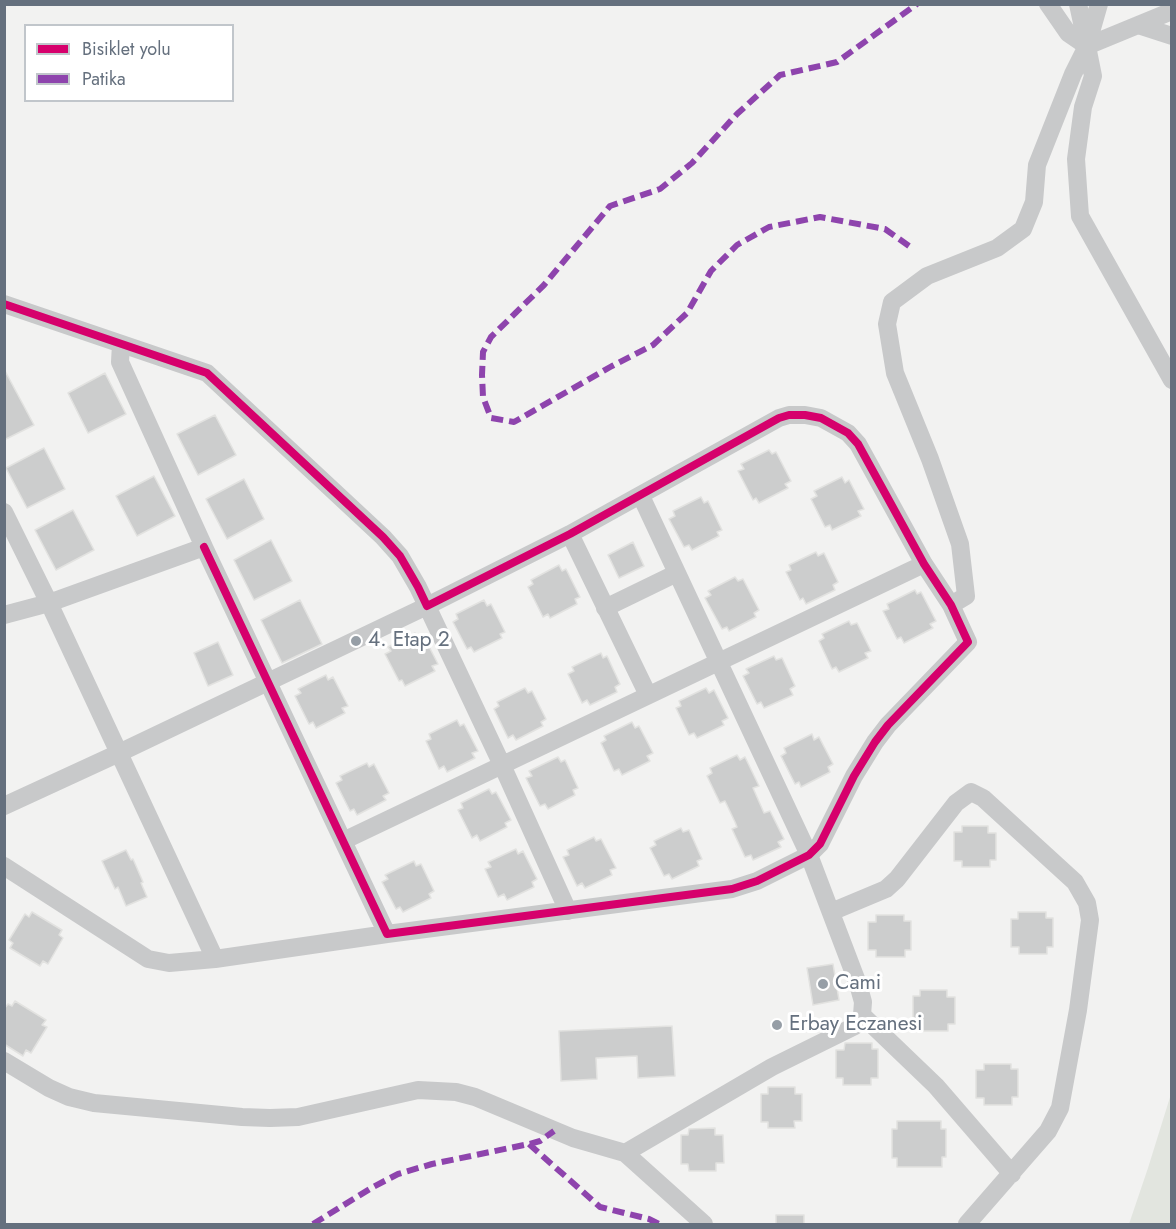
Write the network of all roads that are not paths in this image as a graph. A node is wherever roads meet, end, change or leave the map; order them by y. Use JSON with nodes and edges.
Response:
{"nodes":[{"id":1,"x":1048,"y":4,"type":"edge"},
{"id":2,"x":1078,"y":4,"type":"edge"},
{"id":3,"x":1099,"y":4,"type":"edge"},
{"id":4,"x":1172,"y":10,"type":"edge"},
{"id":5,"x":1138,"y":25,"type":"junction"},
{"id":6,"x":1172,"y":36,"type":"edge"},
{"id":7,"x":1087,"y":46,"type":"junction"},
{"id":8,"x":4,"y":304,"type":"edge"},
{"id":9,"x":121,"y":344,"type":"junction"},
{"id":10,"x":1172,"y":380,"type":"edge"},
{"id":11,"x":641,"y":496,"type":"junction"},
{"id":12,"x":4,"y":512,"type":"edge"},
{"id":13,"x":570,"y":534,"type":"junction"},
{"id":14,"x":204,"y":547,"type":"junction"},
{"id":15,"x":924,"y":564,"type":"junction"},
{"id":16,"x":677,"y":573,"type":"junction"},
{"id":17,"x":49,"y":603,"type":"junction"},
{"id":18,"x":427,"y":606,"type":"junction"},
{"id":19,"x":951,"y":606,"type":"junction"},
{"id":20,"x":605,"y":608,"type":"junction"},
{"id":21,"x":4,"y":615,"type":"edge"},
{"id":22,"x":717,"y":662,"type":"junction"},
{"id":23,"x":268,"y":682,"type":"junction"},
{"id":24,"x":648,"y":695,"type":"junction"},
{"id":25,"x":119,"y":753,"type":"junction"},
{"id":26,"x":502,"y":765,"type":"junction"},
{"id":27,"x":4,"y":806,"type":"edge"},
{"id":28,"x":343,"y":841,"type":"junction"},
{"id":29,"x":809,"y":855,"type":"junction"},
{"id":30,"x":4,"y":866,"type":"edge"},
{"id":31,"x":567,"y":910,"type":"junction"},
{"id":32,"x":831,"y":912,"type":"junction"},
{"id":33,"x":387,"y":934,"type":"junction"},
{"id":34,"x":215,"y":959,"type":"junction"},
{"id":35,"x":862,"y":1015,"type":"junction"},
{"id":36,"x":4,"y":1061,"type":"edge"},
{"id":37,"x":625,"y":1153,"type":"junction"},
{"id":38,"x":1012,"y":1174,"type":"junction"},
{"id":39,"x":704,"y":1224,"type":"edge"},
{"id":40,"x":967,"y":1224,"type":"edge"}],
"edges":[{"from":1,"to":7,"type":"street"},
{"from":2,"to":7,"type":"street"},
{"from":3,"to":7,"type":"street"},
{"from":4,"to":5,"type":"street"},
{"from":5,"to":6,"type":"street"},
{"from":5,"to":7,"type":"street"},
{"from":7,"to":10,"type":"street"},
{"from":7,"to":19,"type":"street"},
{"from":8,"to":9,"type":"street"},
{"from":9,"to":14,"type":"street"},
{"from":9,"to":18,"type":"street"},
{"from":11,"to":13,"type":"street"},
{"from":11,"to":15,"type":"street"},
{"from":11,"to":16,"type":"street"},
{"from":12,"to":17,"type":"street"},
{"from":13,"to":18,"type":"street"},
{"from":13,"to":20,"type":"street"},
{"from":14,"to":17,"type":"street"},
{"from":14,"to":23,"type":"street"},
{"from":15,"to":19,"type":"street"},
{"from":15,"to":22,"type":"street"},
{"from":16,"to":20,"type":"street"},
{"from":16,"to":22,"type":"street"},
{"from":17,"to":21,"type":"street"},
{"from":17,"to":25,"type":"street"},
{"from":18,"to":23,"type":"street"},
{"from":18,"to":26,"type":"street"},
{"from":19,"to":29,"type":"street"},
{"from":20,"to":24,"type":"street"},
{"from":22,"to":24,"type":"street"},
{"from":22,"to":29,"type":"street"},
{"from":23,"to":25,"type":"street"},
{"from":23,"to":28,"type":"street"},
{"from":24,"to":26,"type":"street"},
{"from":25,"to":27,"type":"street"},
{"from":25,"to":34,"type":"street"},
{"from":26,"to":28,"type":"street"},
{"from":26,"to":31,"type":"street"},
{"from":28,"to":33,"type":"street"},
{"from":29,"to":31,"type":"street"},
{"from":29,"to":32,"type":"street"},
{"from":30,"to":34,"type":"street"},
{"from":31,"to":33,"type":"street"},
{"from":32,"to":35,"type":"street"},
{"from":32,"to":38,"type":"street"},
{"from":33,"to":34,"type":"street"},
{"from":35,"to":37,"type":"street"},
{"from":35,"to":38,"type":"street"},
{"from":36,"to":37,"type":"street"},
{"from":37,"to":39,"type":"street"},
{"from":38,"to":40,"type":"street"}]}
